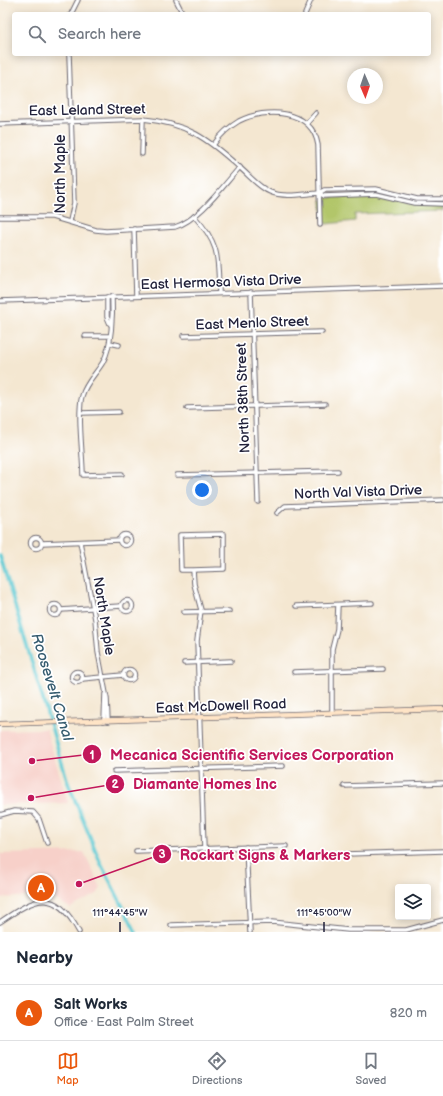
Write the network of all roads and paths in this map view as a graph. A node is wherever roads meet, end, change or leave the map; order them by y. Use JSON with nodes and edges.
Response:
{"nodes":[{"id":1,"x":78,"y":0,"type":"edge"},
{"id":2,"x":176,"y":0,"type":"edge"},
{"id":3,"x":310,"y":0,"type":"edge"},
{"id":4,"x":72,"y":12,"type":"edge"},
{"id":5,"x":182,"y":12,"type":"edge"},
{"id":6,"x":305,"y":12,"type":"edge"},
{"id":7,"x":69,"y":56,"type":"edge"},
{"id":8,"x":316,"y":114,"type":"dead end"},
{"id":9,"x":144,"y":119,"type":"junction"},
{"id":10,"x":71,"y":121,"type":"junction"},
{"id":11,"x":307,"y":123,"type":"junction"},
{"id":12,"x":0,"y":124,"type":"edge"},
{"id":13,"x":214,"y":144,"type":"junction"},
{"id":14,"x":142,"y":154,"type":"dead end"},
{"id":15,"x":240,"y":167,"type":"junction"},
{"id":16,"x":319,"y":193,"type":"junction"},
{"id":17,"x":443,"y":200,"type":"edge"},
{"id":18,"x":443,"y":204,"type":"edge"},
{"id":19,"x":194,"y":216,"type":"junction"},
{"id":20,"x":0,"y":217,"type":"edge"},
{"id":21,"x":70,"y":222,"type":"junction"},
{"id":22,"x":320,"y":225,"type":"dead end"},
{"id":23,"x":134,"y":229,"type":"junction"},
{"id":24,"x":443,"y":286,"type":"edge"},
{"id":25,"x":251,"y":292,"type":"junction"},
{"id":26,"x":219,"y":293,"type":"junction"},
{"id":27,"x":136,"y":295,"type":"junction"},
{"id":28,"x":112,"y":296,"type":"junction"},
{"id":29,"x":107,"y":297,"type":"junction"},
{"id":30,"x":0,"y":301,"type":"edge"},
{"id":31,"x":110,"y":324,"type":"junction"},
{"id":32,"x":322,"y":332,"type":"dead end"},
{"id":33,"x":252,"y":334,"type":"junction"},
{"id":34,"x":85,"y":336,"type":"dead end"},
{"id":35,"x":110,"y":336,"type":"junction"},
{"id":36,"x":183,"y":336,"type":"dead end"},
{"id":37,"x":110,"y":343,"type":"junction"},
{"id":38,"x":119,"y":345,"type":"dead end"},
{"id":39,"x":325,"y":404,"type":"dead end"},
{"id":40,"x":255,"y":406,"type":"junction"},
{"id":41,"x":187,"y":408,"type":"dead end"},
{"id":42,"x":119,"y":412,"type":"dead end"},
{"id":43,"x":81,"y":413,"type":"junction"},
{"id":44,"x":338,"y":471,"type":"dead end"},
{"id":45,"x":257,"y":473,"type":"junction"},
{"id":46,"x":122,"y":474,"type":"dead end"},
{"id":47,"x":177,"y":475,"type":"dead end"},
{"id":48,"x":443,"y":500,"type":"edge"},
{"id":49,"x":258,"y":502,"type":"dead end"},
{"id":50,"x":277,"y":513,"type":"dead end"},
{"id":51,"x":119,"y":540,"type":"dead end"},
{"id":52,"x":80,"y":542,"type":"junction"},
{"id":53,"x":42,"y":543,"type":"dead end"},
{"id":54,"x":193,"y":570,"type":"junction"},
{"id":55,"x":372,"y":603,"type":"dead end"},
{"id":56,"x":338,"y":605,"type":"junction"},
{"id":57,"x":121,"y":606,"type":"dead end"},
{"id":58,"x":296,"y":606,"type":"dead end"},
{"id":59,"x":93,"y":608,"type":"junction"},
{"id":60,"x":61,"y":610,"type":"dead end"},
{"id":61,"x":230,"y":611,"type":"dead end"},
{"id":62,"x":184,"y":612,"type":"dead end"},
{"id":63,"x":201,"y":612,"type":"junction"},
{"id":64,"x":231,"y":661,"type":"dead end"},
{"id":65,"x":198,"y":662,"type":"junction"},
{"id":66,"x":184,"y":663,"type":"dead end"},
{"id":67,"x":383,"y":668,"type":"dead end"},
{"id":68,"x":332,"y":671,"type":"junction"},
{"id":69,"x":294,"y":672,"type":"dead end"},
{"id":70,"x":123,"y":675,"type":"dead end"},
{"id":71,"x":102,"y":678,"type":"junction"},
{"id":72,"x":82,"y":679,"type":"dead end"},
{"id":73,"x":443,"y":710,"type":"edge"},
{"id":74,"x":332,"y":713,"type":"junction"},
{"id":75,"x":200,"y":718,"type":"junction"},
{"id":76,"x":106,"y":721,"type":"junction"},
{"id":77,"x":0,"y":724,"type":"edge"},
{"id":78,"x":283,"y":766,"type":"dead end"},
{"id":79,"x":201,"y":768,"type":"junction"},
{"id":80,"x":114,"y":771,"type":"dead end"},
{"id":81,"x":443,"y":783,"type":"edge"},
{"id":82,"x":344,"y":786,"type":"dead end"},
{"id":83,"x":0,"y":815,"type":"edge"},
{"id":84,"x":47,"y":843,"type":"dead end"},
{"id":85,"x":286,"y":846,"type":"dead end"},
{"id":86,"x":246,"y":847,"type":"junction"},
{"id":87,"x":204,"y":849,"type":"junction"},
{"id":88,"x":136,"y":851,"type":"dead end"},
{"id":89,"x":443,"y":851,"type":"edge"},
{"id":90,"x":346,"y":854,"type":"dead end"},
{"id":91,"x":443,"y":920,"type":"edge"},
{"id":92,"x":0,"y":922,"type":"edge"},
{"id":93,"x":249,"y":922,"type":"junction"},
{"id":94,"x":171,"y":925,"type":"dead end"},
{"id":95,"x":348,"y":931,"type":"edge"},
{"id":96,"x":80,"y":932,"type":"edge"},
{"id":97,"x":250,"y":932,"type":"edge"}],
"edges":[{"from":1,"to":4,"type":"street"},
{"from":2,"to":5,"type":"street"},
{"from":3,"to":6,"type":"street"},
{"from":7,"to":10,"type":"street","name":"North Maple"},
{"from":8,"to":11,"type":"street"},
{"from":9,"to":10,"type":"street","name":"East Leland Street"},
{"from":9,"to":13,"type":"street","name":"East Leland Street"},
{"from":9,"to":14,"type":"street"},
{"from":10,"to":12,"type":"street","name":"East Leland Street"},
{"from":10,"to":21,"type":"street","name":"North Maple"},
{"from":11,"to":13,"type":"street"},
{"from":11,"to":16,"type":"street"},
{"from":13,"to":15,"type":"street","name":"East Leland Street"},
{"from":15,"to":16,"type":"street","name":"East Leland Street"},
{"from":15,"to":19,"type":"street"},
{"from":16,"to":17,"type":"street","name":"East Leland Street"},
{"from":16,"to":18,"type":"street","name":"East Leland Street"},
{"from":16,"to":22,"type":"street"},
{"from":19,"to":23,"type":"street"},
{"from":19,"to":26,"type":"street"},
{"from":20,"to":21,"type":"street"},
{"from":21,"to":23,"type":"street"},
{"from":23,"to":27,"type":"street"},
{"from":24,"to":25,"type":"street","name":"East Hermosa Vista Drive"},
{"from":25,"to":26,"type":"street","name":"East Hermosa Vista Drive"},
{"from":25,"to":33,"type":"street","name":"North 38th Street"},
{"from":26,"to":27,"type":"street","name":"East Hermosa Vista Drive"},
{"from":27,"to":28,"type":"street","name":"East Hermosa Vista Drive"},
{"from":28,"to":29,"type":"street","name":"East Hermosa Vista Drive"},
{"from":28,"to":31,"type":"street"},
{"from":29,"to":30,"type":"street","name":"East Hermosa Vista Drive"},
{"from":29,"to":31,"type":"street"},
{"from":31,"to":35,"type":"street"},
{"from":32,"to":33,"type":"street","name":"East Menlo Street"},
{"from":33,"to":36,"type":"street","name":"East Menlo Street"},
{"from":33,"to":40,"type":"street","name":"North 38th Street"},
{"from":34,"to":35,"type":"street"},
{"from":35,"to":37,"type":"street"},
{"from":37,"to":38,"type":"street"},
{"from":37,"to":43,"type":"street"},
{"from":39,"to":40,"type":"street"},
{"from":40,"to":41,"type":"street"},
{"from":40,"to":45,"type":"street","name":"North 38th Street"},
{"from":42,"to":43,"type":"street"},
{"from":43,"to":46,"type":"street"},
{"from":44,"to":45,"type":"street"},
{"from":45,"to":47,"type":"street"},
{"from":45,"to":49,"type":"street","name":"North 38th Street"},
{"from":48,"to":50,"type":"street","name":"North Val Vista Drive"},
{"from":51,"to":52,"type":"street"},
{"from":52,"to":53,"type":"street"},
{"from":52,"to":59,"type":"street","name":"North Maple"},
{"from":54,"to":54,"type":"street"},
{"from":54,"to":63,"type":"street"},
{"from":55,"to":56,"type":"street"},
{"from":56,"to":58,"type":"street"},
{"from":56,"to":68,"type":"street"},
{"from":57,"to":59,"type":"street"},
{"from":59,"to":60,"type":"street"},
{"from":59,"to":71,"type":"street","name":"North Maple"},
{"from":61,"to":63,"type":"street"},
{"from":62,"to":63,"type":"street"},
{"from":63,"to":65,"type":"street"},
{"from":64,"to":65,"type":"street"},
{"from":65,"to":66,"type":"street"},
{"from":65,"to":75,"type":"street"},
{"from":67,"to":68,"type":"street"},
{"from":68,"to":69,"type":"street"},
{"from":68,"to":74,"type":"street"},
{"from":70,"to":71,"type":"street"},
{"from":71,"to":72,"type":"street"},
{"from":71,"to":76,"type":"street","name":"North Maple"},
{"from":73,"to":74,"type":"main road","name":"East McDowell Road"},
{"from":74,"to":75,"type":"main road","name":"East McDowell Road"},
{"from":75,"to":76,"type":"main road","name":"East McDowell Road"},
{"from":75,"to":79,"type":"street"},
{"from":76,"to":77,"type":"main road","name":"East McDowell Road"},
{"from":78,"to":79,"type":"street"},
{"from":79,"to":80,"type":"street"},
{"from":79,"to":87,"type":"street"},
{"from":81,"to":82,"type":"street"},
{"from":83,"to":84,"type":"street"},
{"from":85,"to":86,"type":"street"},
{"from":86,"to":87,"type":"street"},
{"from":86,"to":93,"type":"street"},
{"from":87,"to":88,"type":"street"},
{"from":89,"to":90,"type":"street"},
{"from":91,"to":95,"type":"street"},
{"from":92,"to":96,"type":"street"},
{"from":93,"to":94,"type":"street"},
{"from":93,"to":95,"type":"street"},
{"from":93,"to":97,"type":"street"}]}
